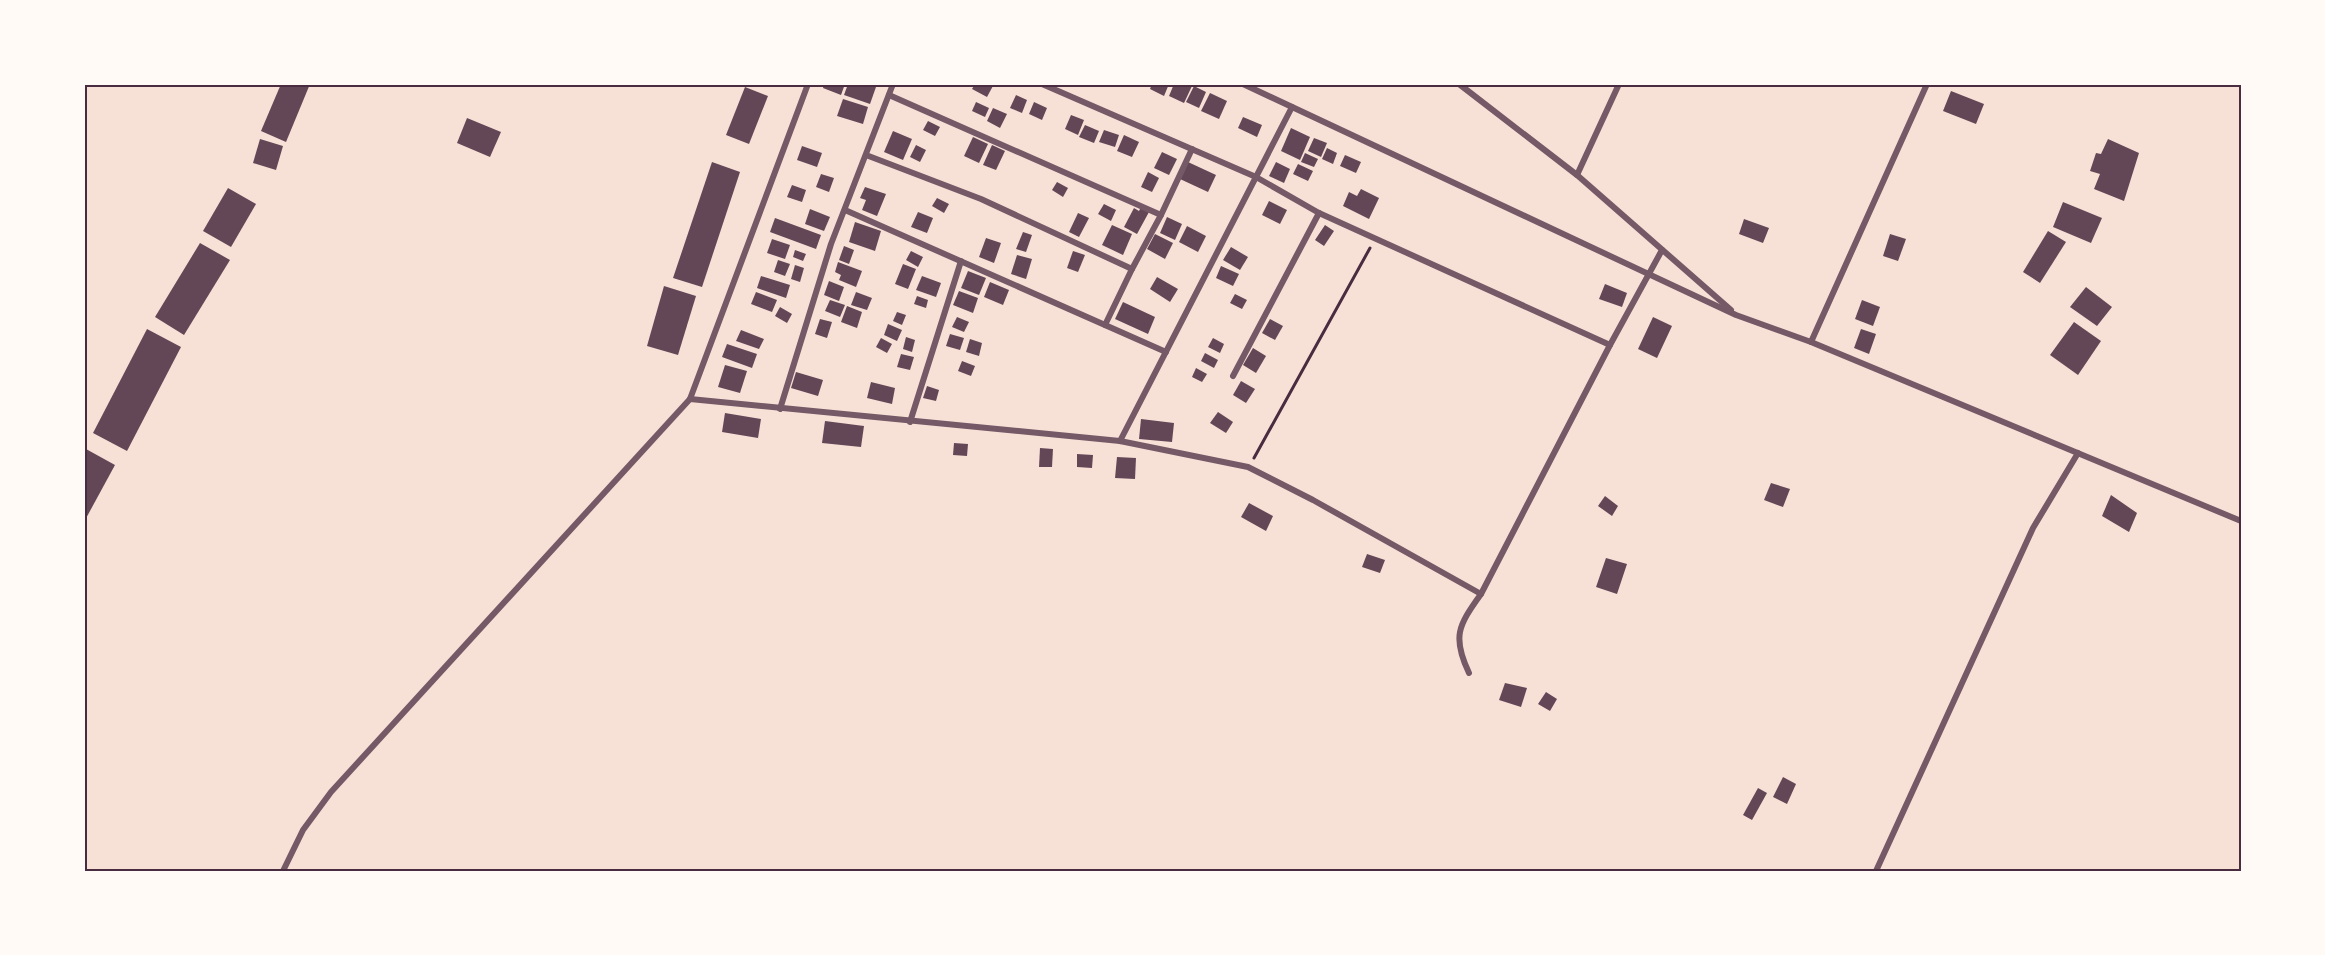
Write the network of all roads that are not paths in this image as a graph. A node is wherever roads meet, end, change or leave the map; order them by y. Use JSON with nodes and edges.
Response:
{"nodes":[{"id":1,"x":808,"y":84,"type":"edge"},
{"id":2,"x":893,"y":84,"type":"edge"},
{"id":3,"x":1042,"y":84,"type":"edge"},
{"id":4,"x":1243,"y":84,"type":"edge"},
{"id":5,"x":1460,"y":84,"type":"edge"},
{"id":6,"x":1620,"y":84,"type":"edge"},
{"id":7,"x":1927,"y":84,"type":"edge"},
{"id":8,"x":889,"y":95,"type":"junction"},
{"id":9,"x":1292,"y":107,"type":"junction"},
{"id":10,"x":1192,"y":149,"type":"junction"},
{"id":11,"x":866,"y":155,"type":"junction"},
{"id":12,"x":1577,"y":175,"type":"junction"},
{"id":13,"x":1256,"y":177,"type":"junction"},
{"id":14,"x":845,"y":210,"type":"junction"},
{"id":15,"x":1320,"y":213,"type":"junction"},
{"id":16,"x":1161,"y":215,"type":"junction"},
{"id":17,"x":1662,"y":250,"type":"junction"},
{"id":18,"x":961,"y":261,"type":"junction"},
{"id":19,"x":1132,"y":269,"type":"junction"},
{"id":20,"x":1647,"y":273,"type":"junction"},
{"id":21,"x":1736,"y":315,"type":"junction"},
{"id":22,"x":1105,"y":325,"type":"junction"},
{"id":23,"x":1811,"y":342,"type":"junction"},
{"id":24,"x":1610,"y":345,"type":"junction"},
{"id":25,"x":1166,"y":352,"type":"junction"},
{"id":26,"x":1233,"y":376,"type":"dead end"},
{"id":27,"x":690,"y":399,"type":"junction"},
{"id":28,"x":780,"y":409,"type":"junction"},
{"id":29,"x":910,"y":422,"type":"junction"},
{"id":30,"x":1120,"y":441,"type":"junction"},
{"id":31,"x":2078,"y":453,"type":"junction"},
{"id":32,"x":2241,"y":521,"type":"edge"},
{"id":33,"x":1481,"y":594,"type":"junction"},
{"id":34,"x":1469,"y":673,"type":"dead end"},
{"id":35,"x":283,"y":871,"type":"edge"},
{"id":36,"x":1876,"y":871,"type":"edge"}],
"edges":[{"from":1,"to":27,"type":"street"},
{"from":2,"to":8,"type":"street"},
{"from":3,"to":10,"type":"street"},
{"from":4,"to":9,"type":"street"},
{"from":5,"to":12,"type":"street"},
{"from":6,"to":12,"type":"street"},
{"from":7,"to":23,"type":"street"},
{"from":8,"to":11,"type":"street"},
{"from":8,"to":16,"type":"street"},
{"from":9,"to":13,"type":"street"},
{"from":9,"to":20,"type":"street"},
{"from":10,"to":13,"type":"street"},
{"from":10,"to":16,"type":"street"},
{"from":11,"to":14,"type":"street"},
{"from":11,"to":19,"type":"street"},
{"from":12,"to":17,"type":"street"},
{"from":13,"to":15,"type":"street"},
{"from":13,"to":25,"type":"street"},
{"from":14,"to":18,"type":"street"},
{"from":14,"to":28,"type":"street"},
{"from":15,"to":24,"type":"street"},
{"from":15,"to":26,"type":"street"},
{"from":16,"to":19,"type":"street"},
{"from":17,"to":20,"type":"street"},
{"from":17,"to":21,"type":"street"},
{"from":18,"to":22,"type":"street"},
{"from":18,"to":29,"type":"street"},
{"from":19,"to":22,"type":"street"},
{"from":20,"to":21,"type":"street"},
{"from":20,"to":24,"type":"street"},
{"from":21,"to":23,"type":"street"},
{"from":22,"to":25,"type":"street"},
{"from":23,"to":31,"type":"street"},
{"from":24,"to":33,"type":"street"},
{"from":25,"to":30,"type":"street"},
{"from":27,"to":28,"type":"street"},
{"from":27,"to":35,"type":"street"},
{"from":28,"to":29,"type":"street"},
{"from":29,"to":30,"type":"street"},
{"from":30,"to":33,"type":"street"},
{"from":31,"to":32,"type":"street"},
{"from":31,"to":36,"type":"street"},
{"from":33,"to":34,"type":"street"}]}
